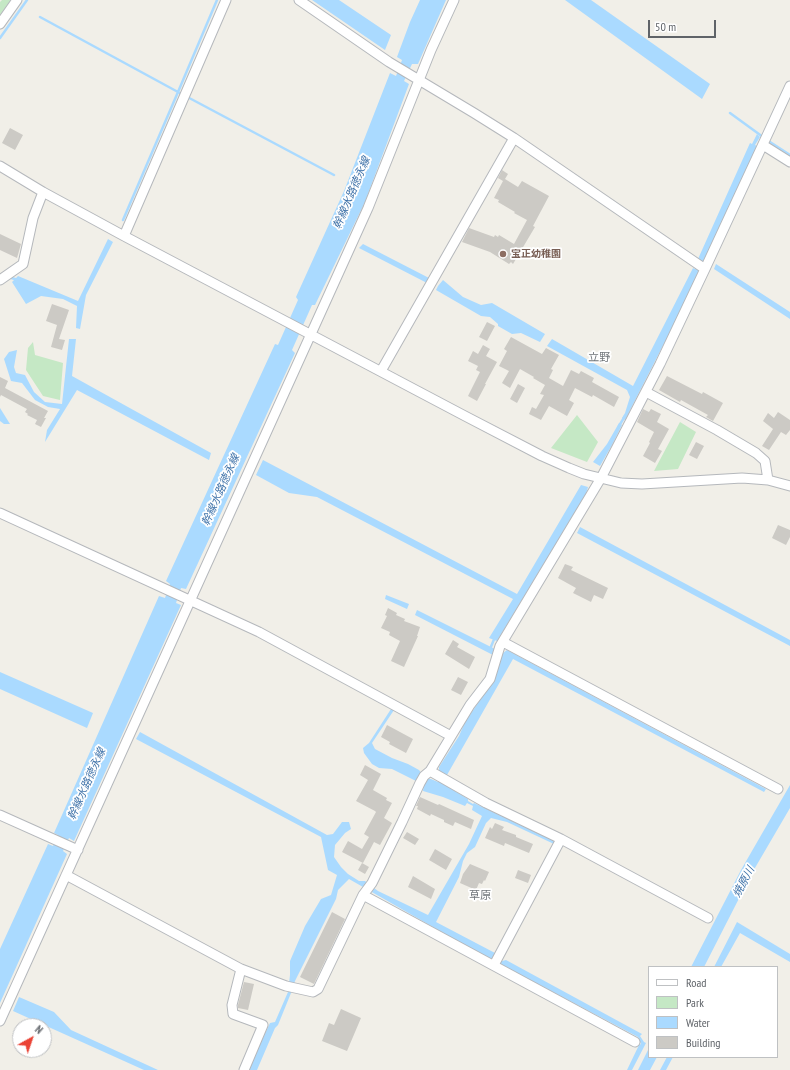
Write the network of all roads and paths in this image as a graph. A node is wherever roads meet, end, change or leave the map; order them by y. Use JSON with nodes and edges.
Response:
{"nodes":[{"id":1,"x":17,"y":0,"type":"edge"},
{"id":2,"x":226,"y":0,"type":"edge"},
{"id":3,"x":299,"y":0,"type":"edge"},
{"id":4,"x":454,"y":0,"type":"edge"},
{"id":5,"x":0,"y":24,"type":"edge"},
{"id":6,"x":419,"y":80,"type":"junction"},
{"id":7,"x":790,"y":86,"type":"edge"},
{"id":8,"x":514,"y":138,"type":"junction"},
{"id":9,"x":763,"y":145,"type":"junction"},
{"id":10,"x":790,"y":162,"type":"edge"},
{"id":11,"x":0,"y":166,"type":"edge"},
{"id":12,"x":43,"y":192,"type":"junction"},
{"id":13,"x":124,"y":236,"type":"junction"},
{"id":14,"x":705,"y":269,"type":"junction"},
{"id":15,"x":4,"y":278,"type":"edge"},
{"id":16,"x":311,"y":334,"type":"junction"},
{"id":17,"x":381,"y":371,"type":"junction"},
{"id":18,"x":646,"y":392,"type":"junction"},
{"id":19,"x":601,"y":478,"type":"junction"},
{"id":20,"x":768,"y":480,"type":"junction"},
{"id":21,"x":790,"y":486,"type":"edge"},
{"id":22,"x":0,"y":513,"type":"edge"},
{"id":23,"x":191,"y":600,"type":"junction"},
{"id":24,"x":500,"y":650,"type":"junction"},
{"id":25,"x":451,"y":736,"type":"junction"},
{"id":26,"x":431,"y":777,"type":"junction"},
{"id":27,"x":778,"y":789,"type":"dead end"},
{"id":28,"x":0,"y":815,"type":"edge"},
{"id":29,"x":561,"y":839,"type":"junction"},
{"id":30,"x":78,"y":850,"type":"junction"},
{"id":31,"x":66,"y":875,"type":"junction"},
{"id":32,"x":363,"y":895,"type":"junction"},
{"id":33,"x":708,"y":918,"type":"dead end"},
{"id":34,"x":494,"y":965,"type":"junction"},
{"id":35,"x":241,"y":968,"type":"junction"},
{"id":36,"x":0,"y":1021,"type":"edge"},
{"id":37,"x":635,"y":1042,"type":"dead end"},
{"id":38,"x":244,"y":1070,"type":"edge"}],
"edges":[{"from":1,"to":5,"type":"street"},
{"from":2,"to":13,"type":"street"},
{"from":3,"to":6,"type":"street"},
{"from":4,"to":6,"type":"street"},
{"from":6,"to":8,"type":"street"},
{"from":6,"to":16,"type":"street"},
{"from":7,"to":9,"type":"street"},
{"from":8,"to":14,"type":"street"},
{"from":8,"to":17,"type":"street"},
{"from":9,"to":10,"type":"street"},
{"from":9,"to":14,"type":"street"},
{"from":11,"to":12,"type":"street"},
{"from":12,"to":13,"type":"street"},
{"from":12,"to":15,"type":"street"},
{"from":13,"to":16,"type":"street"},
{"from":14,"to":18,"type":"street"},
{"from":16,"to":17,"type":"street"},
{"from":16,"to":23,"type":"street"},
{"from":17,"to":19,"type":"street"},
{"from":18,"to":19,"type":"street"},
{"from":18,"to":20,"type":"street"},
{"from":19,"to":20,"type":"street"},
{"from":19,"to":24,"type":"street"},
{"from":20,"to":21,"type":"street"},
{"from":22,"to":23,"type":"street"},
{"from":23,"to":25,"type":"street"},
{"from":23,"to":30,"type":"street"},
{"from":24,"to":25,"type":"street"},
{"from":24,"to":27,"type":"street"},
{"from":25,"to":26,"type":"street"},
{"from":26,"to":29,"type":"street"},
{"from":26,"to":32,"type":"street"},
{"from":28,"to":30,"type":"street"},
{"from":29,"to":33,"type":"street"},
{"from":29,"to":34,"type":"street"},
{"from":30,"to":31,"type":"street"},
{"from":31,"to":35,"type":"street"},
{"from":31,"to":36,"type":"street"},
{"from":32,"to":34,"type":"street"},
{"from":32,"to":35,"type":"street"},
{"from":34,"to":37,"type":"street"},
{"from":35,"to":38,"type":"street"}]}
